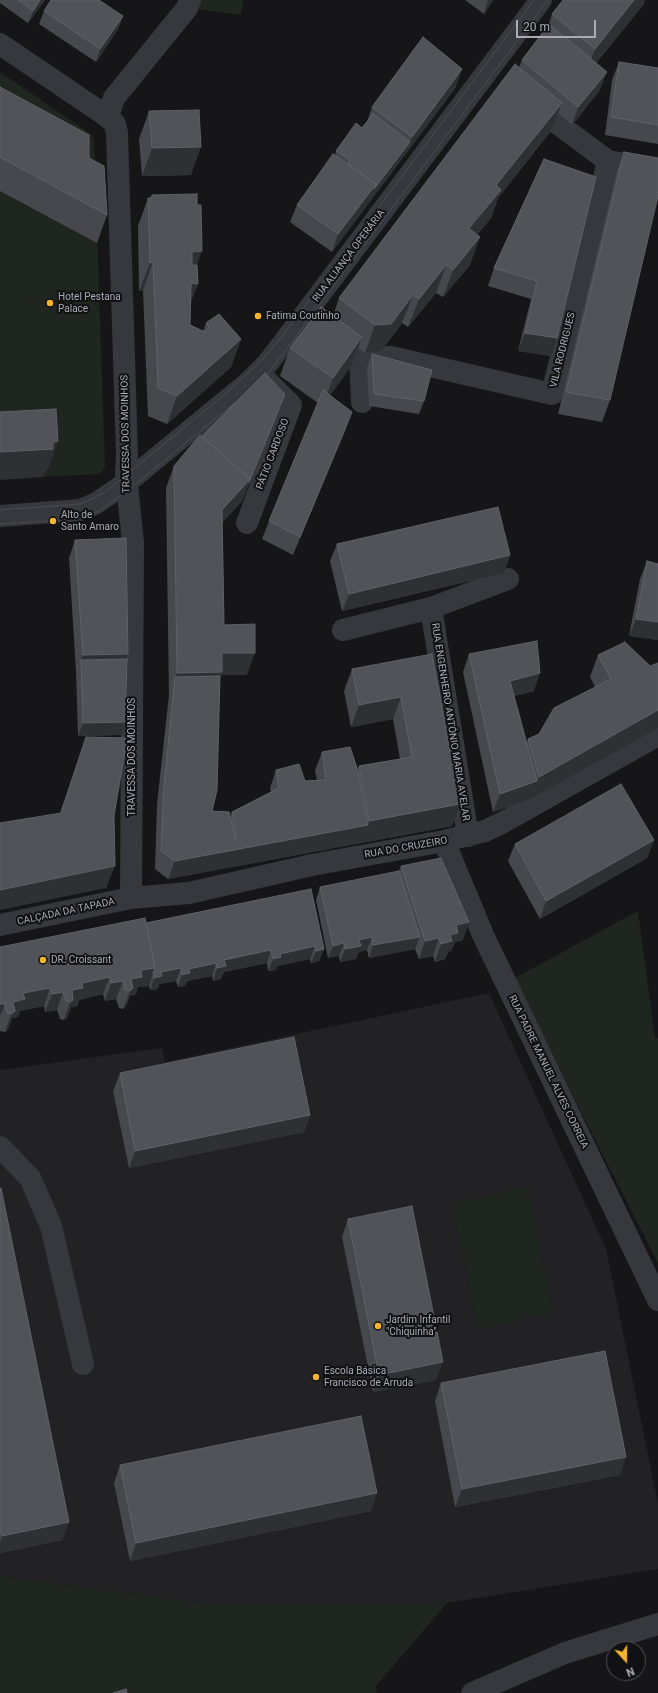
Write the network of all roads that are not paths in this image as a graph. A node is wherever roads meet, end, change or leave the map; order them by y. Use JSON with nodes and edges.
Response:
{"nodes":[{"id":1,"x":190,"y":0,"type":"edge"},
{"id":2,"x":541,"y":0,"type":"edge"},
{"id":3,"x":0,"y":44,"type":"edge"},
{"id":4,"x":518,"y":94,"type":"edge"},
{"id":5,"x":108,"y":117,"type":"junction"},
{"id":6,"x":608,"y":161,"type":"junction"},
{"id":7,"x":658,"y":170,"type":"edge"},
{"id":8,"x":302,"y":318,"type":"junction"},
{"id":9,"x":360,"y":359,"type":"junction"},
{"id":10,"x":258,"y":373,"type":"junction"},
{"id":11,"x":362,"y":402,"type":"dead end"},
{"id":12,"x":126,"y":483,"type":"junction"},
{"id":13,"x":0,"y":516,"type":"edge"},
{"id":14,"x":247,"y":523,"type":"dead end"},
{"id":15,"x":508,"y":579,"type":"dead end"},
{"id":16,"x":432,"y":608,"type":"junction"},
{"id":17,"x":343,"y":630,"type":"dead end"},
{"id":18,"x":656,"y":737,"type":"edge"},
{"id":19,"x":468,"y":836,"type":"junction"},
{"id":20,"x":444,"y":841,"type":"junction"},
{"id":21,"x":131,"y":898,"type":"junction"},
{"id":22,"x":0,"y":925,"type":"edge"},
{"id":23,"x":0,"y":1146,"type":"edge"},
{"id":24,"x":658,"y":1300,"type":"edge"},
{"id":25,"x":84,"y":1364,"type":"dead end"},
{"id":26,"x":658,"y":1624,"type":"edge"},
{"id":27,"x":472,"y":1693,"type":"edge"}],
"edges":[{"from":1,"to":5,"type":"street"},
{"from":2,"to":8,"type":"street","name":"RUA ALIANÇA OPERÁRIA"},
{"from":3,"to":5,"type":"street"},
{"from":4,"to":6,"type":"street"},
{"from":5,"to":12,"type":"street","name":"TRAVESSA DOS MOINHOS"},
{"from":6,"to":7,"type":"street"},
{"from":6,"to":9,"type":"street","name":"VILA RODRIGUES"},
{"from":8,"to":9,"type":"street"},
{"from":8,"to":10,"type":"street","name":"RUA ALIANÇA OPERÁRIA"},
{"from":9,"to":11,"type":"street"},
{"from":10,"to":12,"type":"street","name":"RUA ALIANÇA OPERÁRIA"},
{"from":10,"to":14,"type":"street","name":"PÁTIO CARDOSO"},
{"from":12,"to":13,"type":"street","name":"RUA ALIANÇA OPERÁRIA"},
{"from":12,"to":21,"type":"street","name":"TRAVESSA DOS MOINHOS"},
{"from":15,"to":16,"type":"street","name":"RUA ENGENHEIRO ANTÓNIO MARIA AVELAR"},
{"from":16,"to":17,"type":"street","name":"RUA ENGENHEIRO ANTÓNIO MARIA AVELAR"},
{"from":16,"to":19,"type":"street","name":"RUA ENGENHEIRO ANTÓNIO MARIA AVELAR"},
{"from":18,"to":19,"type":"street","name":"RUA DO CRUZEIRO"},
{"from":19,"to":20,"type":"street","name":"RUA DO CRUZEIRO"},
{"from":20,"to":21,"type":"street","name":"RUA DO CRUZEIRO"},
{"from":20,"to":24,"type":"street","name":"RUA PADRE MANUEL ALVES CORREIA"},
{"from":21,"to":22,"type":"street","name":"CALÇADA DA TAPADA"},
{"from":23,"to":25,"type":"street"},
{"from":26,"to":27,"type":"street"}]}
